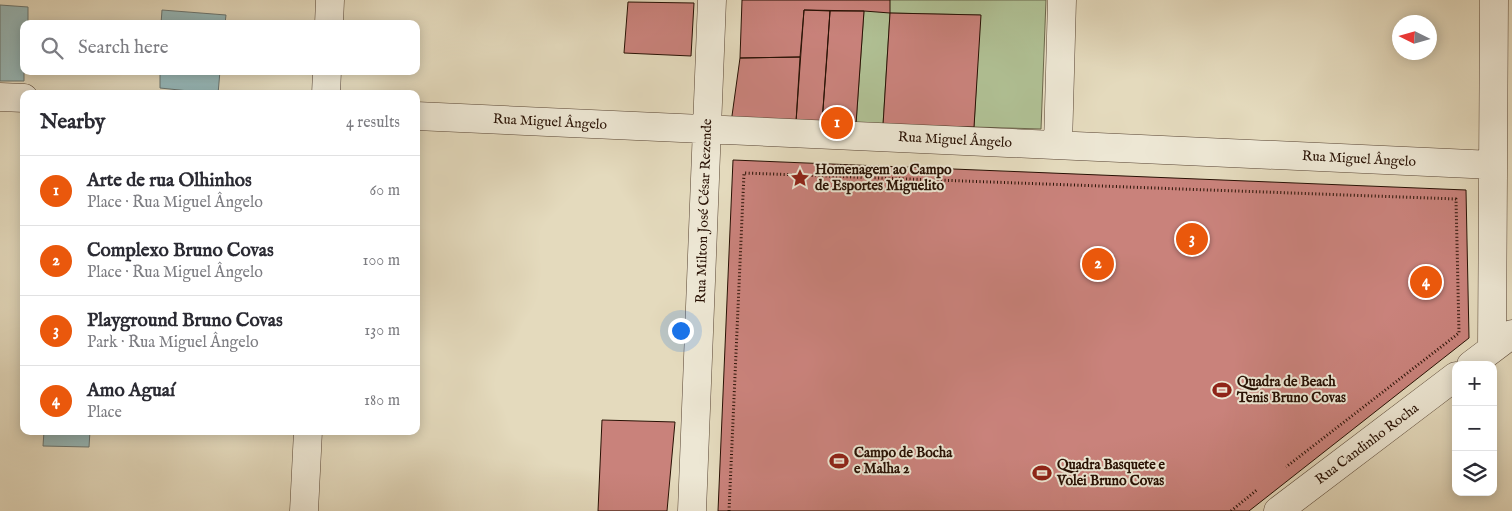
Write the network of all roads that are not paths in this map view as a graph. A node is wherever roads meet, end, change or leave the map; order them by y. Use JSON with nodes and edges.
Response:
{"nodes":[{"id":1,"x":330,"y":0,"type":"edge"},
{"id":2,"x":712,"y":0,"type":"edge"},
{"id":3,"x":1062,"y":0,"type":"edge"},
{"id":4,"x":1494,"y":0,"type":"edge"},
{"id":5,"x":329,"y":20,"type":"edge"},
{"id":6,"x":327,"y":75,"type":"edge"},
{"id":7,"x":326,"y":90,"type":"edge"},
{"id":8,"x":0,"y":97,"type":"edge"},
{"id":9,"x":20,"y":98,"type":"edge"},
{"id":10,"x":1503,"y":114,"type":"edge"},
{"id":11,"x":420,"y":116,"type":"edge"},
{"id":12,"x":707,"y":129,"type":"junction"},
{"id":13,"x":1058,"y":145,"type":"junction"},
{"id":14,"x":1493,"y":165,"type":"junction"},
{"id":15,"x":1492,"y":349,"type":"edge"},
{"id":16,"x":1452,"y":379,"type":"edge"},
{"id":17,"x":308,"y":435,"type":"edge"},
{"id":18,"x":304,"y":511,"type":"edge"},
{"id":19,"x":692,"y":511,"type":"edge"},
{"id":20,"x":1278,"y":511,"type":"edge"}],
"edges":[{"from":1,"to":5,"type":"street"},
{"from":2,"to":12,"type":"street","name":"Rua Milton José César Rezende"},
{"from":3,"to":13,"type":"street"},
{"from":4,"to":10,"type":"street"},
{"from":6,"to":7,"type":"street"},
{"from":8,"to":9,"type":"street"},
{"from":10,"to":14,"type":"street"},
{"from":11,"to":12,"type":"street","name":"Rua Miguel Ângelo"},
{"from":12,"to":13,"type":"street","name":"Rua Miguel Ângelo"},
{"from":12,"to":19,"type":"street","name":"Rua Milton José César Rezende"},
{"from":13,"to":14,"type":"street","name":"Rua Miguel Ângelo"},
{"from":14,"to":15,"type":"street"},
{"from":16,"to":20,"type":"street","name":"Rua Candinho Rocha"},
{"from":17,"to":18,"type":"street"}]}
